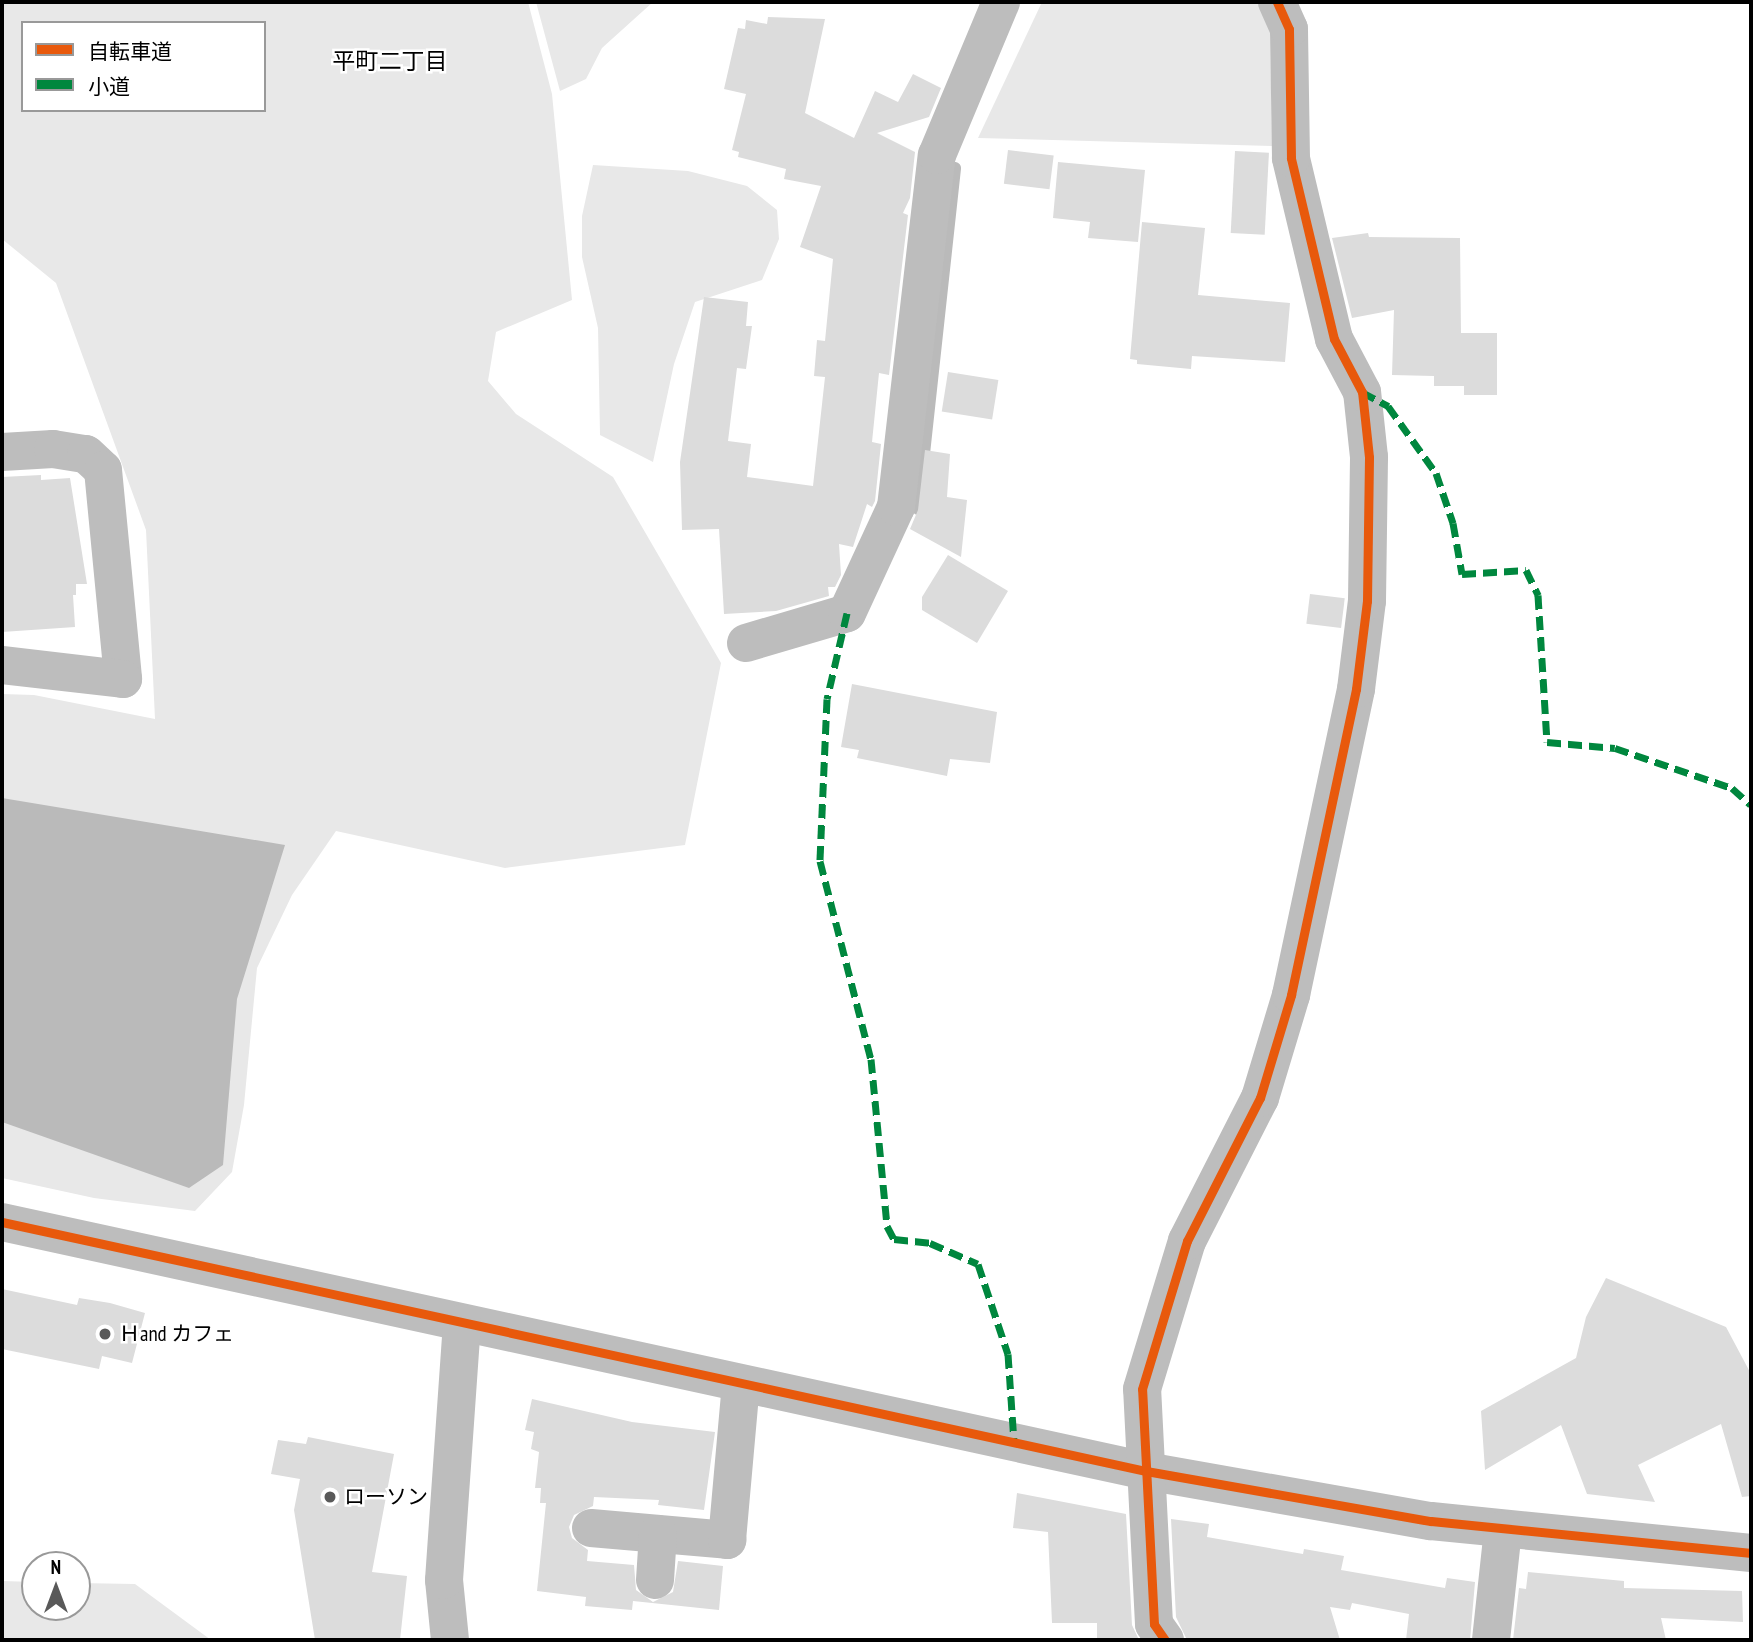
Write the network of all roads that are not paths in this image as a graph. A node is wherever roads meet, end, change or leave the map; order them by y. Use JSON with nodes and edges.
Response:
{"nodes":[{"id":1,"x":1002,"y":2,"type":"edge"},
{"id":2,"x":1277,"y":2,"type":"edge"},
{"id":3,"x":2,"y":452,"type":"edge"},
{"id":4,"x":746,"y":643,"type":"dead end"},
{"id":5,"x":2,"y":665,"type":"edge"},
{"id":6,"x":2,"y":1222,"type":"edge"},
{"id":7,"x":462,"y":1324,"type":"junction"},
{"id":8,"x":741,"y":1384,"type":"junction"},
{"id":9,"x":1146,"y":1471,"type":"junction"},
{"id":10,"x":591,"y":1528,"type":"dead end"},
{"id":11,"x":1503,"y":1530,"type":"junction"},
{"id":12,"x":658,"y":1534,"type":"junction"},
{"id":13,"x":1751,"y":1553,"type":"edge"},
{"id":14,"x":655,"y":1580,"type":"dead end"},
{"id":15,"x":450,"y":1640,"type":"edge"},
{"id":16,"x":1165,"y":1640,"type":"edge"},
{"id":17,"x":1491,"y":1640,"type":"edge"}],
"edges":[{"from":1,"to":4,"type":"street"},
{"from":2,"to":9,"type":"street"},
{"from":3,"to":5,"type":"street"},
{"from":6,"to":7,"type":"street"},
{"from":7,"to":8,"type":"street"},
{"from":7,"to":15,"type":"street"},
{"from":8,"to":9,"type":"street"},
{"from":8,"to":12,"type":"street"},
{"from":9,"to":11,"type":"street"},
{"from":9,"to":16,"type":"street"},
{"from":10,"to":12,"type":"street"},
{"from":11,"to":13,"type":"street"},
{"from":11,"to":17,"type":"street"},
{"from":12,"to":14,"type":"street"}]}
